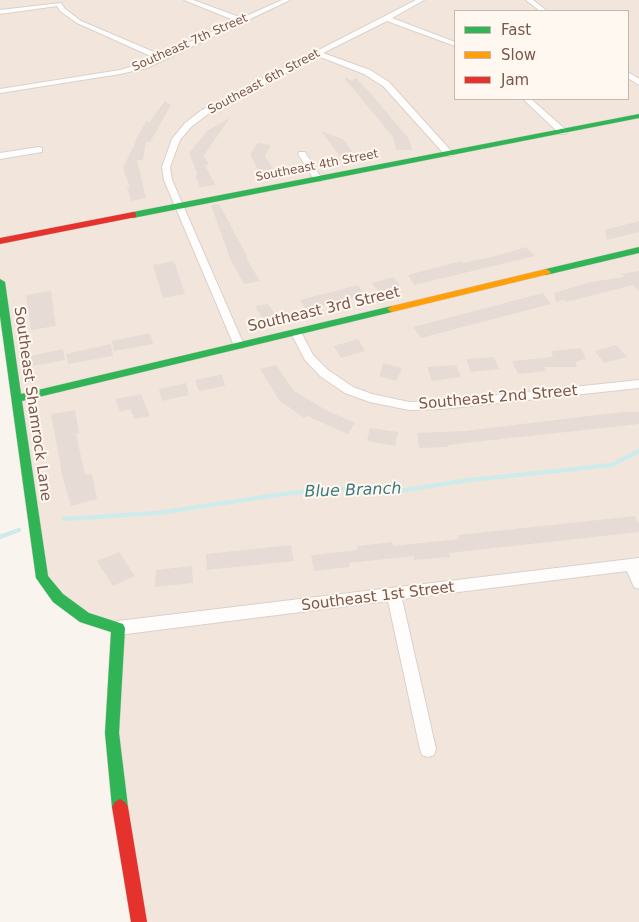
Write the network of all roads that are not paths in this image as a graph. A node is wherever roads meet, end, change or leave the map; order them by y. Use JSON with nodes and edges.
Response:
{"nodes":[{"id":1,"x":187,"y":0,"type":"edge"},
{"id":2,"x":287,"y":0,"type":"edge"},
{"id":3,"x":421,"y":0,"type":"edge"},
{"id":4,"x":529,"y":0,"type":"edge"},
{"id":5,"x":543,"y":10,"type":"edge"},
{"id":6,"x":0,"y":12,"type":"edge"},
{"id":7,"x":386,"y":18,"type":"junction"},
{"id":8,"x":242,"y":20,"type":"junction"},
{"id":9,"x":454,"y":44,"type":"edge"},
{"id":10,"x":318,"y":54,"type":"junction"},
{"id":11,"x":161,"y":58,"type":"junction"},
{"id":12,"x":0,"y":91,"type":"edge"},
{"id":13,"x":528,"y":100,"type":"edge"},
{"id":14,"x":639,"y":116,"type":"edge"},
{"id":15,"x":563,"y":132,"type":"junction"},
{"id":16,"x":39,"y":150,"type":"dead end"},
{"id":17,"x":302,"y":154,"type":"dead end"},
{"id":18,"x":449,"y":154,"type":"junction"},
{"id":19,"x":0,"y":156,"type":"edge"},
{"id":20,"x":318,"y":179,"type":"junction"},
{"id":21,"x":180,"y":207,"type":"junction"},
{"id":22,"x":0,"y":241,"type":"edge"},
{"id":23,"x":639,"y":250,"type":"edge"},
{"id":24,"x":0,"y":282,"type":"edge"},
{"id":25,"x":296,"y":333,"type":"junction"},
{"id":26,"x":239,"y":345,"type":"junction"},
{"id":27,"x":639,"y":384,"type":"edge"},
{"id":28,"x":16,"y":399,"type":"junction"},
{"id":29,"x":635,"y":565,"type":"edge"},
{"id":30,"x":639,"y":583,"type":"edge"},
{"id":31,"x":394,"y":594,"type":"junction"},
{"id":32,"x":118,"y":628,"type":"junction"},
{"id":33,"x":428,"y":748,"type":"dead end"},
{"id":34,"x":139,"y":922,"type":"edge"}],
"edges":[{"from":1,"to":8,"type":"street"},
{"from":2,"to":8,"type":"street","name":"Southeast 7th Street"},
{"from":3,"to":7,"type":"street","name":"Southeast 6th Street"},
{"from":4,"to":5,"type":"street"},
{"from":6,"to":11,"type":"street"},
{"from":7,"to":9,"type":"street"},
{"from":7,"to":10,"type":"street","name":"Southeast 6th Street"},
{"from":8,"to":11,"type":"street","name":"Southeast 7th Street"},
{"from":10,"to":18,"type":"street"},
{"from":10,"to":21,"type":"street","name":"Southeast 6th Street"},
{"from":11,"to":12,"type":"street","name":"Southeast 7th Street"},
{"from":13,"to":15,"type":"street"},
{"from":14,"to":15,"type":"street","name":"Southeast 4th Street"},
{"from":15,"to":18,"type":"street","name":"Southeast 4th Street"},
{"from":16,"to":19,"type":"street"},
{"from":17,"to":20,"type":"street"},
{"from":18,"to":20,"type":"street","name":"Southeast 4th Street"},
{"from":20,"to":21,"type":"street","name":"Southeast 4th Street"},
{"from":21,"to":22,"type":"street","name":"Southeast 4th Street"},
{"from":21,"to":26,"type":"street","name":"Southeast 6th Street"},
{"from":23,"to":25,"type":"street","name":"Southeast 3rd Street"},
{"from":24,"to":28,"type":"street","name":"Southeast Shamrock Lane"},
{"from":25,"to":26,"type":"street","name":"Southeast 3rd Street"},
{"from":25,"to":27,"type":"street","name":"Southeast 2nd Street"},
{"from":26,"to":28,"type":"street","name":"Southeast 3rd Street"},
{"from":28,"to":32,"type":"street","name":"Southeast Shamrock Lane"},
{"from":29,"to":30,"type":"street"},
{"from":29,"to":31,"type":"street","name":"Southeast 1st Street"},
{"from":31,"to":32,"type":"street","name":"Southeast 1st Street"},
{"from":31,"to":33,"type":"street"},
{"from":32,"to":34,"type":"street"}]}
